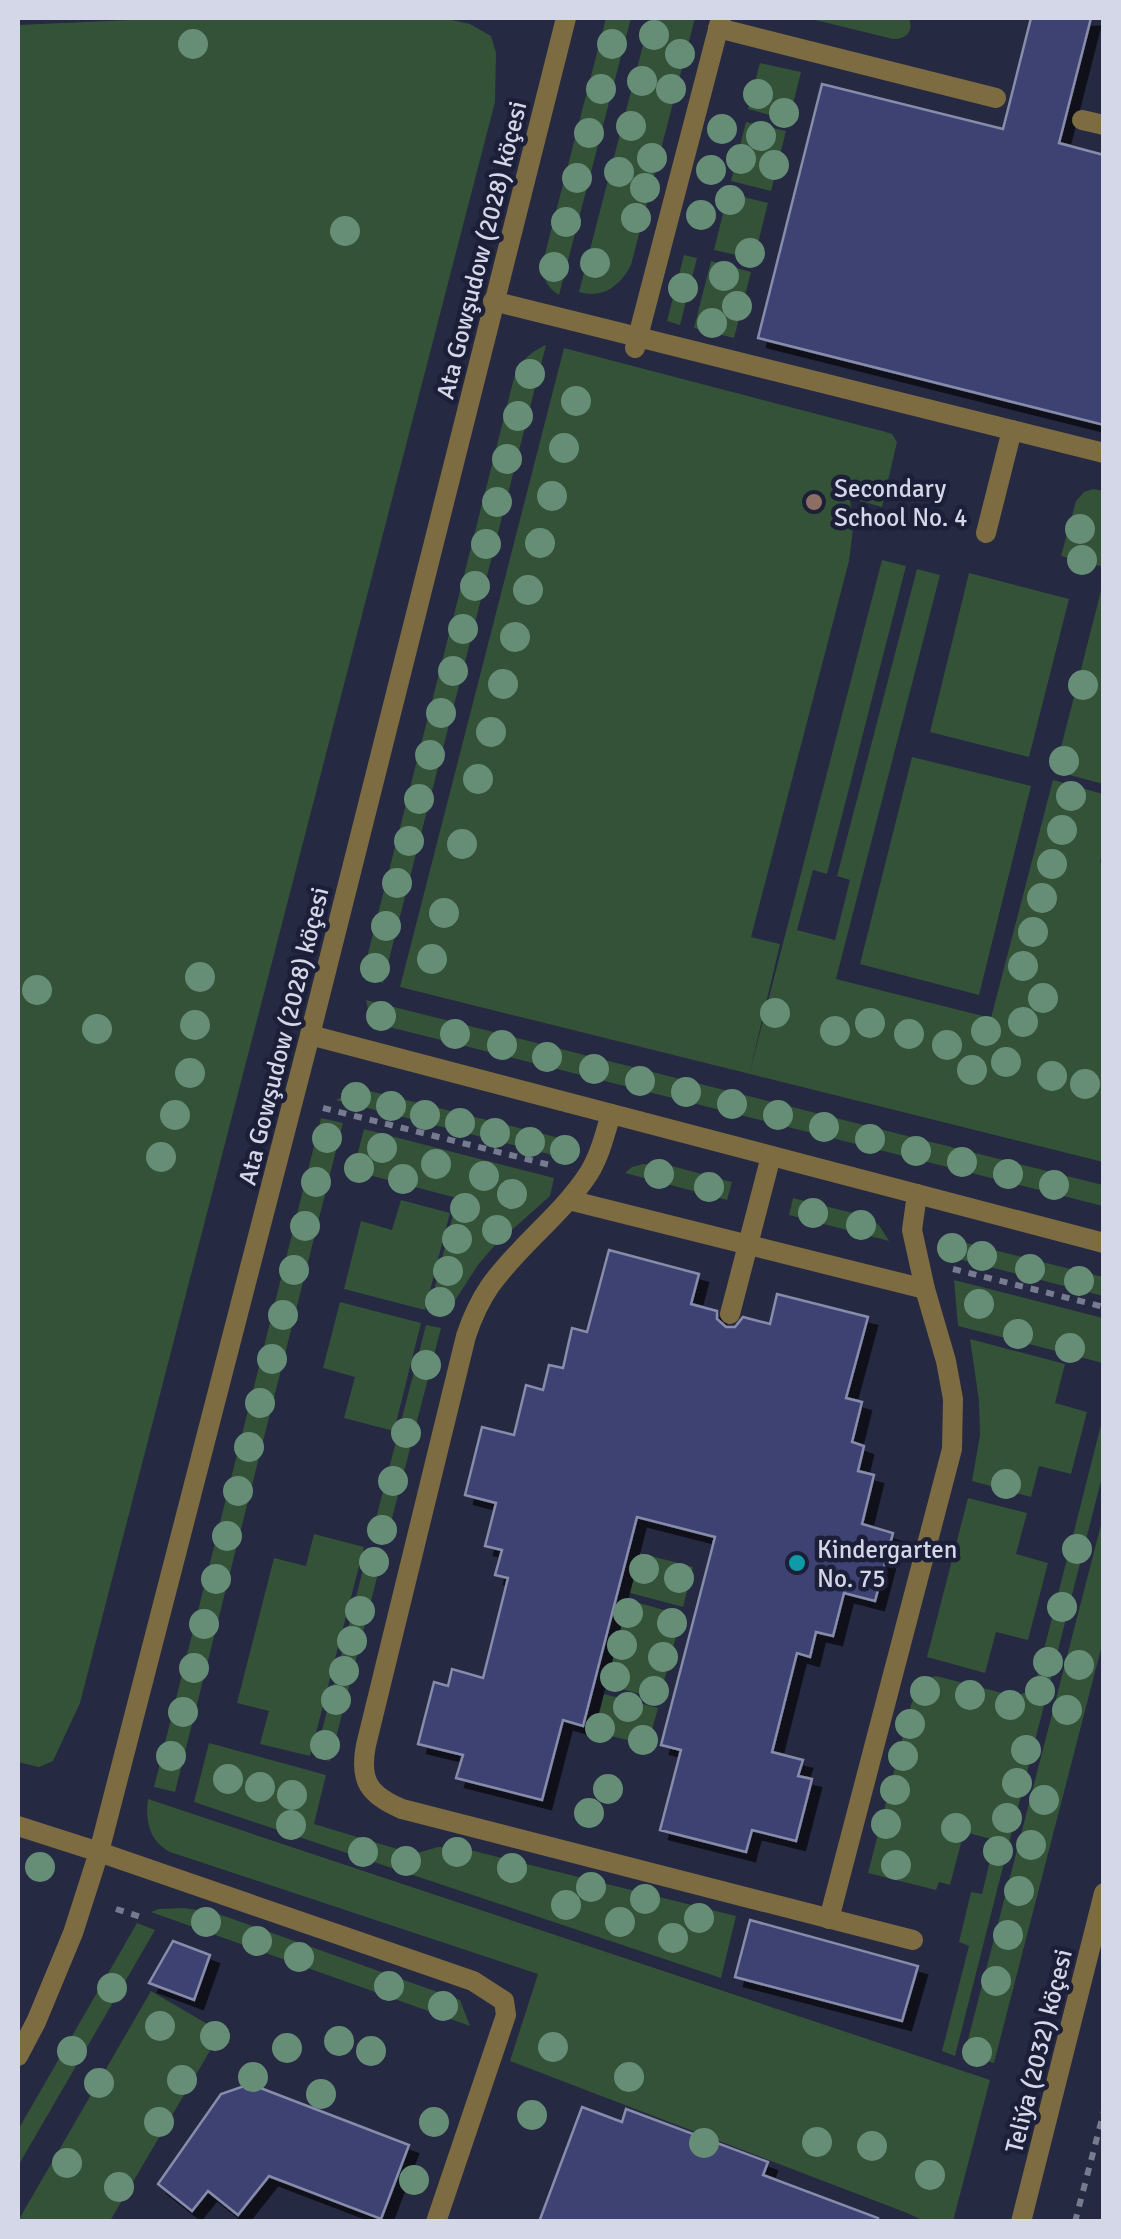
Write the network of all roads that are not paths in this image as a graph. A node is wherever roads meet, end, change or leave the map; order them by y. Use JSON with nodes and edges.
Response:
{"nodes":[{"id":1,"x":566,"y":18,"type":"edge"},
{"id":2,"x":719,"y":23,"type":"edge"},
{"id":3,"x":996,"y":98,"type":"dead end"},
{"id":4,"x":1082,"y":120,"type":"dead end"},
{"id":5,"x":1104,"y":125,"type":"edge"},
{"id":6,"x":493,"y":300,"type":"junction"},
{"id":7,"x":637,"y":343,"type":"junction"},
{"id":8,"x":1012,"y":430,"type":"junction"},
{"id":9,"x":1104,"y":453,"type":"edge"},
{"id":10,"x":986,"y":533,"type":"dead end"},
{"id":11,"x":310,"y":1035,"type":"junction"},
{"id":12,"x":611,"y":1114,"type":"junction"},
{"id":13,"x":771,"y":1156,"type":"junction"},
{"id":14,"x":917,"y":1194,"type":"junction"},
{"id":15,"x":569,"y":1200,"type":"junction"},
{"id":16,"x":1104,"y":1243,"type":"edge"},
{"id":17,"x":748,"y":1245,"type":"junction"},
{"id":18,"x":925,"y":1289,"type":"junction"},
{"id":19,"x":730,"y":1314,"type":"dead end"},
{"id":20,"x":18,"y":1826,"type":"edge"},
{"id":21,"x":99,"y":1852,"type":"junction"},
{"id":22,"x":1104,"y":1893,"type":"edge"},
{"id":23,"x":829,"y":1919,"type":"junction"},
{"id":24,"x":913,"y":1940,"type":"dead end"},
{"id":25,"x":18,"y":2056,"type":"edge"},
{"id":26,"x":436,"y":2222,"type":"edge"},
{"id":27,"x":1021,"y":2222,"type":"edge"}],
"edges":[{"from":1,"to":6,"type":"street","name":"Ata Gowşudow (2028) köçesi"},
{"from":2,"to":3,"type":"street"},
{"from":2,"to":7,"type":"street"},
{"from":4,"to":5,"type":"street"},
{"from":6,"to":7,"type":"street"},
{"from":6,"to":11,"type":"street","name":"Ata Gowşudow (2028) köçesi"},
{"from":7,"to":8,"type":"street"},
{"from":8,"to":9,"type":"street"},
{"from":8,"to":10,"type":"street"},
{"from":11,"to":12,"type":"street"},
{"from":11,"to":21,"type":"street","name":"Ata Gowşudow (2028) köçesi"},
{"from":12,"to":13,"type":"street"},
{"from":12,"to":15,"type":"street"},
{"from":13,"to":14,"type":"street"},
{"from":13,"to":17,"type":"street"},
{"from":14,"to":16,"type":"street"},
{"from":14,"to":18,"type":"street"},
{"from":15,"to":17,"type":"street"},
{"from":15,"to":23,"type":"street"},
{"from":17,"to":18,"type":"street"},
{"from":17,"to":19,"type":"street"},
{"from":18,"to":23,"type":"street"},
{"from":20,"to":21,"type":"street"},
{"from":21,"to":25,"type":"street","name":"Ata Gowşudow (2028) köçesi"},
{"from":21,"to":26,"type":"street"},
{"from":22,"to":27,"type":"street","name":"Teliýa (2032) köçesi"},
{"from":23,"to":24,"type":"street"}]}
